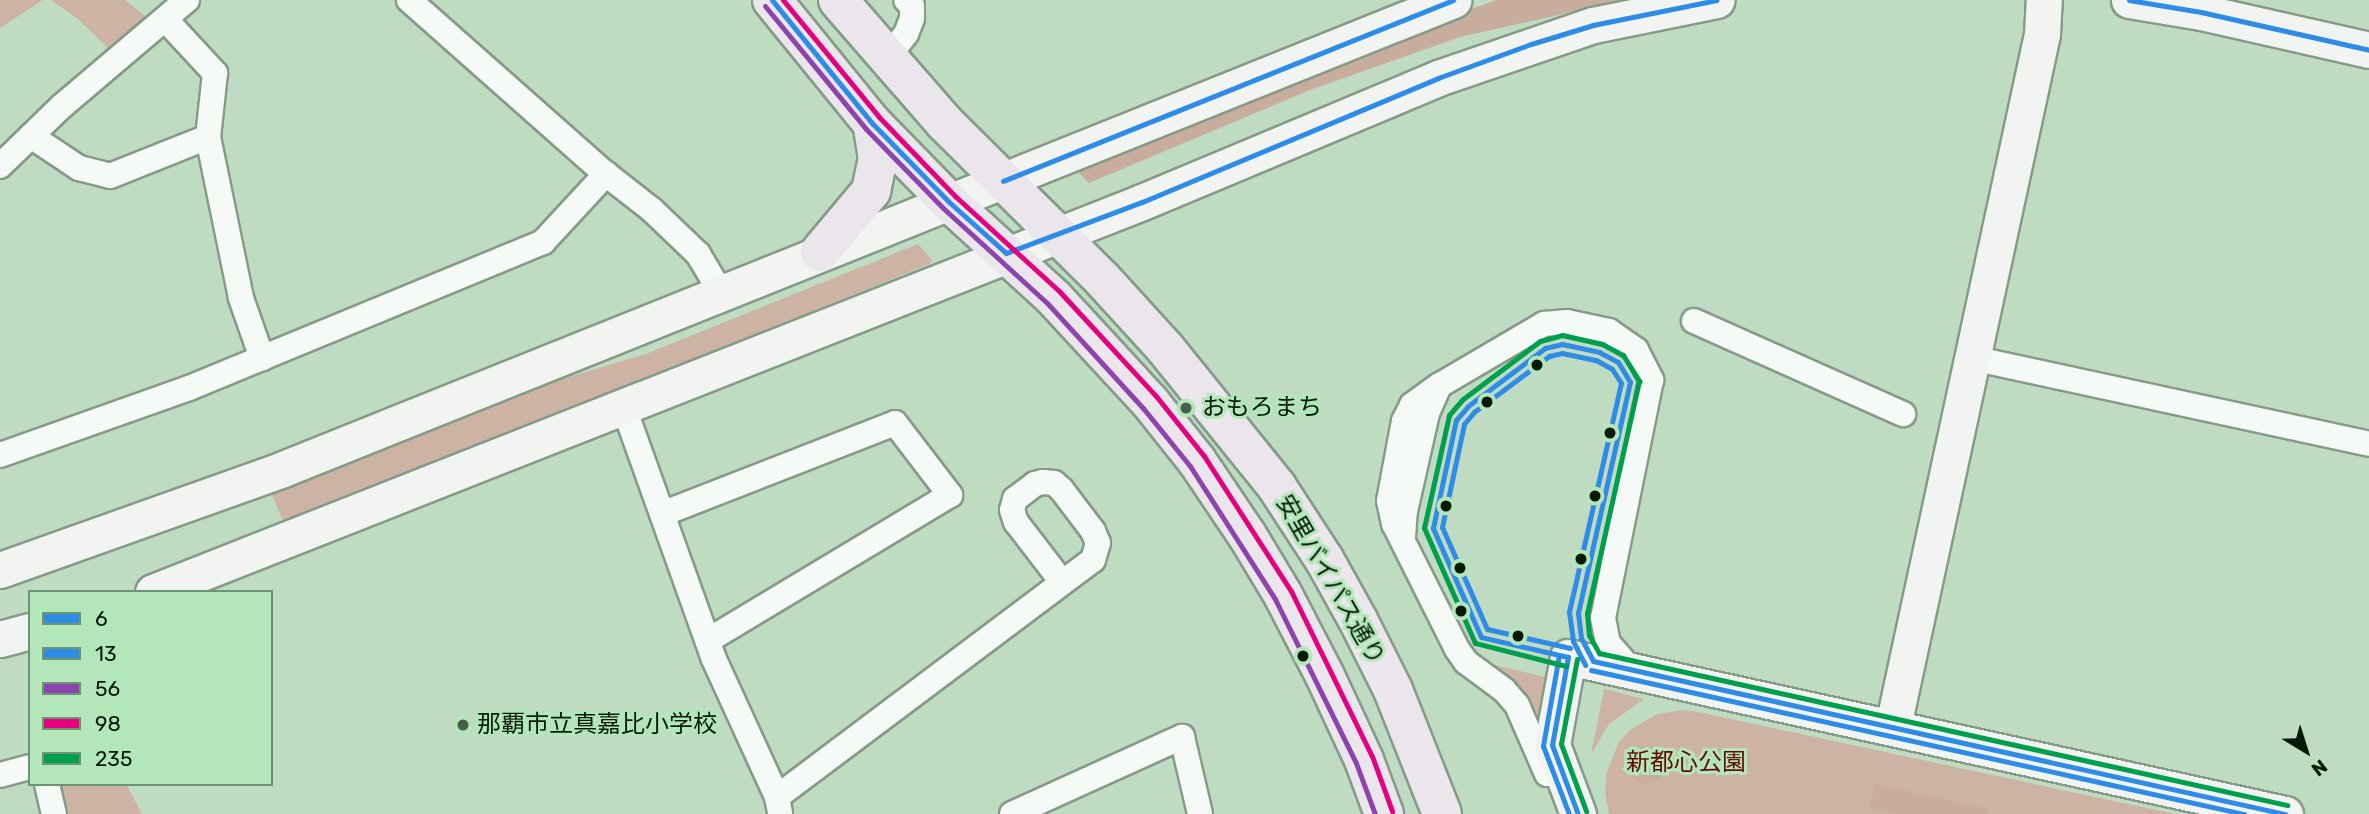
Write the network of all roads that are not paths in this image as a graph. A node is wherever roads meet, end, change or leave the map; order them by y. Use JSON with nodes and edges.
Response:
{"nodes":[{"id":1,"x":187,"y":0,"type":"edge"},
{"id":2,"x":409,"y":0,"type":"edge"},
{"id":3,"x":772,"y":0,"type":"edge"},
{"id":4,"x":838,"y":0,"type":"edge"},
{"id":5,"x":906,"y":0,"type":"edge"},
{"id":6,"x":1453,"y":0,"type":"edge"},
{"id":7,"x":1717,"y":0,"type":"edge"},
{"id":8,"x":2044,"y":0,"type":"edge"},
{"id":9,"x":2130,"y":0,"type":"edge"},
{"id":10,"x":164,"y":19,"type":"junction"},
{"id":11,"x":2369,"y":50,"type":"edge"},
{"id":12,"x":887,"y":58,"type":"junction"},
{"id":13,"x":872,"y":123,"type":"junction"},
{"id":14,"x":31,"y":136,"type":"junction"},
{"id":15,"x":208,"y":137,"type":"junction"},
{"id":16,"x":0,"y":166,"type":"edge"},
{"id":17,"x":606,"y":174,"type":"junction"},
{"id":18,"x":1003,"y":181,"type":"junction"},
{"id":19,"x":949,"y":202,"type":"junction"},
{"id":20,"x":1058,"y":234,"type":"junction"},
{"id":21,"x":820,"y":252,"type":"junction"},
{"id":22,"x":1006,"y":253,"type":"junction"},
{"id":23,"x":720,"y":291,"type":"junction"},
{"id":24,"x":1694,"y":321,"type":"dead end"},
{"id":25,"x":262,"y":358,"type":"junction"},
{"id":26,"x":1972,"y":358,"type":"junction"},
{"id":27,"x":624,"y":405,"type":"junction"},
{"id":28,"x":1903,"y":414,"type":"dead end"},
{"id":29,"x":2369,"y":444,"type":"edge"},
{"id":30,"x":0,"y":455,"type":"edge"},
{"id":31,"x":662,"y":514,"type":"junction"},
{"id":32,"x":0,"y":570,"type":"edge"},
{"id":33,"x":1062,"y":582,"type":"dead end"},
{"id":34,"x":158,"y":590,"type":"edge"},
{"id":35,"x":28,"y":632,"type":"edge"},
{"id":36,"x":0,"y":639,"type":"edge"},
{"id":37,"x":707,"y":641,"type":"junction"},
{"id":38,"x":1631,"y":669,"type":"junction"},
{"id":39,"x":1893,"y":726,"type":"junction"},
{"id":40,"x":28,"y":768,"type":"edge"},
{"id":41,"x":0,"y":775,"type":"edge"},
{"id":42,"x":47,"y":786,"type":"edge"},
{"id":43,"x":779,"y":806,"type":"edge"},
{"id":44,"x":1043,"y":807,"type":"edge"},
{"id":45,"x":54,"y":814,"type":"edge"},
{"id":46,"x":1012,"y":814,"type":"edge"},
{"id":47,"x":1200,"y":814,"type":"edge"},
{"id":48,"x":1384,"y":814,"type":"edge"},
{"id":49,"x":1441,"y":814,"type":"edge"},
{"id":50,"x":1562,"y":814,"type":"edge"},
{"id":51,"x":1578,"y":814,"type":"edge"},
{"id":52,"x":2286,"y":814,"type":"edge"}],
"edges":[{"from":1,"to":10,"type":"street"},
{"from":2,"to":17,"type":"street"},
{"from":3,"to":13,"type":"highway","name":"安里バイパス通り"},
{"from":4,"to":12,"type":"highway","name":"安里バイパス通り"},
{"from":5,"to":12,"type":"street"},
{"from":6,"to":18,"type":"street"},
{"from":7,"to":20,"type":"street"},
{"from":8,"to":26,"type":"street"},
{"from":9,"to":11,"type":"street"},
{"from":10,"to":14,"type":"street"},
{"from":10,"to":15,"type":"street"},
{"from":12,"to":18,"type":"highway","name":"安里バイパス通り"},
{"from":13,"to":19,"type":"highway","name":"安里バイパス通り"},
{"from":13,"to":21,"type":"highway"},
{"from":14,"to":15,"type":"street"},
{"from":14,"to":16,"type":"street"},
{"from":15,"to":25,"type":"street"},
{"from":17,"to":23,"type":"street"},
{"from":17,"to":25,"type":"street"},
{"from":18,"to":19,"type":"street"},
{"from":18,"to":20,"type":"highway","name":"安里バイパス通り"},
{"from":19,"to":21,"type":"street"},
{"from":19,"to":22,"type":"highway","name":"安里バイパス通り"},
{"from":20,"to":22,"type":"street"},
{"from":20,"to":49,"type":"highway","name":"安里バイパス通り"},
{"from":21,"to":23,"type":"street"},
{"from":22,"to":27,"type":"street"},
{"from":22,"to":48,"type":"highway","name":"安里バイパス通り"},
{"from":23,"to":32,"type":"street"},
{"from":24,"to":28,"type":"street"},
{"from":25,"to":30,"type":"street"},
{"from":26,"to":29,"type":"street"},
{"from":26,"to":39,"type":"street"},
{"from":27,"to":31,"type":"street"},
{"from":27,"to":34,"type":"street"},
{"from":31,"to":37,"type":"street"},
{"from":31,"to":37,"type":"street"},
{"from":33,"to":43,"type":"street"},
{"from":35,"to":36,"type":"street"},
{"from":37,"to":43,"type":"street"},
{"from":38,"to":39,"type":"street"},
{"from":38,"to":50,"type":"street"},
{"from":38,"to":51,"type":"street"},
{"from":39,"to":52,"type":"street"},
{"from":40,"to":41,"type":"street"},
{"from":42,"to":45,"type":"street"},
{"from":44,"to":46,"type":"street"},
{"from":44,"to":47,"type":"street"}]}
